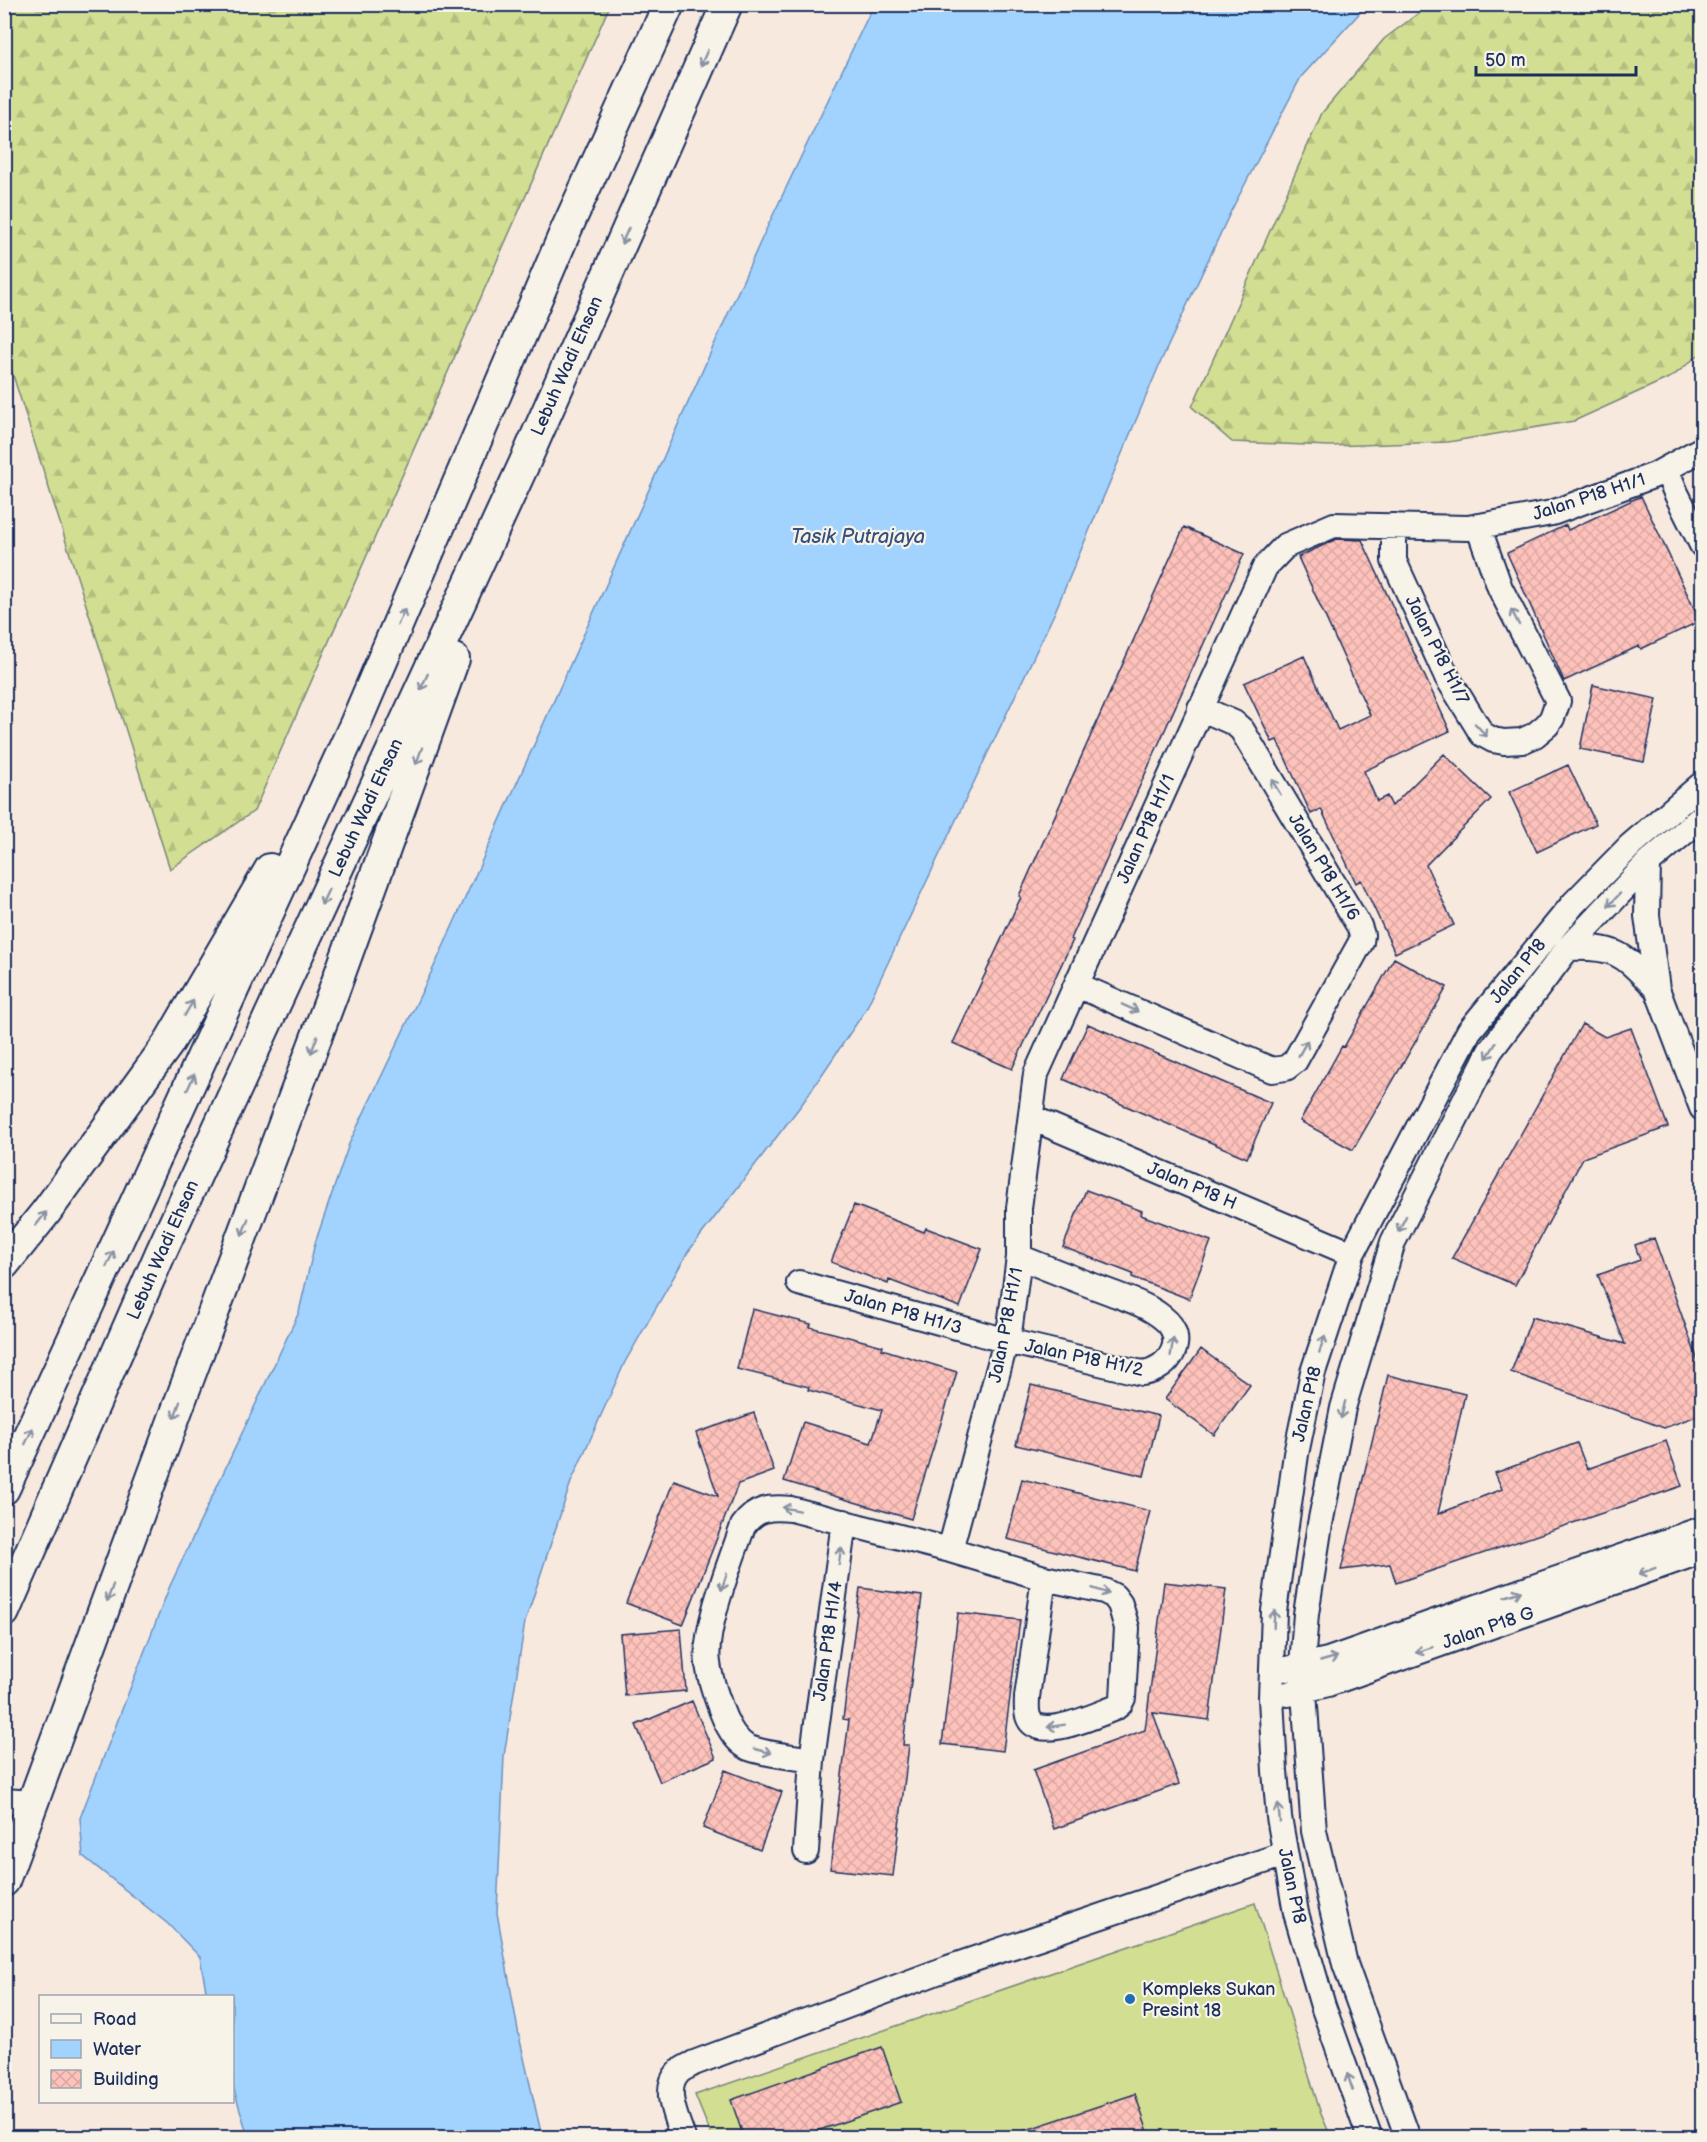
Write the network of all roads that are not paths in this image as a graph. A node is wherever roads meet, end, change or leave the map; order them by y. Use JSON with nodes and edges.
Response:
{"nodes":[{"id":1,"x":669,"y":4,"type":"edge"},
{"id":2,"x":727,"y":4,"type":"edge"},
{"id":3,"x":1702,"y":448,"type":"edge"},
{"id":4,"x":524,"y":464,"type":"junction"},
{"id":5,"x":1666,"y":469,"type":"junction"},
{"id":6,"x":1394,"y":526,"type":"junction"},
{"id":7,"x":1478,"y":526,"type":"junction"},
{"id":8,"x":1702,"y":545,"type":"edge"},
{"id":9,"x":1200,"y":708,"type":"junction"},
{"id":10,"x":356,"y":722,"type":"junction"},
{"id":11,"x":1702,"y":784,"type":"edge"},
{"id":12,"x":1702,"y":817,"type":"edge"},
{"id":13,"x":1648,"y":863,"type":"junction"},
{"id":14,"x":1568,"y":948,"type":"junction"},
{"id":15,"x":1077,"y":985,"type":"junction"},
{"id":16,"x":1657,"y":989,"type":"junction"},
{"id":17,"x":1702,"y":1108,"type":"edge"},
{"id":18,"x":1032,"y":1118,"type":"junction"},
{"id":19,"x":1352,"y":1254,"type":"junction"},
{"id":20,"x":1018,"y":1257,"type":"junction"},
{"id":21,"x":4,"y":1264,"type":"edge"},
{"id":22,"x":798,"y":1283,"type":"dead end"},
{"id":23,"x":1007,"y":1341,"type":"junction"},
{"id":24,"x":4,"y":1489,"type":"edge"},
{"id":25,"x":844,"y":1522,"type":"junction"},
{"id":26,"x":1702,"y":1529,"type":"edge"},
{"id":27,"x":950,"y":1550,"type":"junction"},
{"id":28,"x":1702,"y":1551,"type":"edge"},
{"id":29,"x":1044,"y":1578,"type":"junction"},
{"id":30,"x":4,"y":1612,"type":"edge"},
{"id":31,"x":1302,"y":1665,"type":"junction"},
{"id":32,"x":1272,"y":1674,"type":"junction"},
{"id":33,"x":1302,"y":1691,"type":"junction"},
{"id":34,"x":1271,"y":1698,"type":"junction"},
{"id":35,"x":812,"y":1760,"type":"junction"},
{"id":36,"x":4,"y":1801,"type":"edge"},
{"id":37,"x":34,"y":1803,"type":"junction"},
{"id":38,"x":10,"y":1851,"type":"edge"},
{"id":39,"x":806,"y":1851,"type":"dead end"},
{"id":40,"x":1286,"y":1854,"type":"junction"},
{"id":41,"x":4,"y":1881,"type":"edge"},
{"id":42,"x":683,"y":2138,"type":"edge"},
{"id":43,"x":1370,"y":2138,"type":"edge"},
{"id":44,"x":1408,"y":2138,"type":"edge"}],
"edges":[{"from":10,"to":1,"type":"main road","one_way":true},
{"from":2,"to":4,"type":"main road","name":"Lebuh Wadi Ehsan","one_way":true},
{"from":3,"to":5,"type":"street","name":"Jalan P18 H1/1"},
{"from":4,"to":30,"type":"main road","name":"Lebuh Wadi Ehsan","one_way":true},
{"from":4,"to":37,"type":"main road","one_way":true},
{"from":5,"to":7,"type":"street","name":"Jalan P18 H1/1"},
{"from":5,"to":8,"type":"street"},
{"from":6,"to":7,"type":"street","name":"Jalan P18 H1/1"},
{"from":6,"to":7,"type":"street","name":"Jalan P18 H1/7","one_way":true},
{"from":6,"to":9,"type":"street","name":"Jalan P18 H1/1"},
{"from":9,"to":15,"type":"street","name":"Jalan P18 H1/1"},
{"from":15,"to":9,"type":"street","name":"Jalan P18 H1/6","one_way":true},
{"from":21,"to":10,"type":"main road","one_way":true},
{"from":24,"to":10,"type":"main road","one_way":true},
{"from":11,"to":19,"type":"street","name":"Jalan P18"},
{"from":12,"to":13,"type":"street","name":"Jalan P18"},
{"from":13,"to":14,"type":"street","name":"Jalan P18","one_way":true},
{"from":13,"to":16,"type":"street"},
{"from":14,"to":16,"type":"street"},
{"from":14,"to":31,"type":"street","name":"Jalan P18","one_way":true},
{"from":15,"to":18,"type":"street","name":"Jalan P18 H1/1"},
{"from":16,"to":17,"type":"street"},
{"from":18,"to":19,"type":"street","name":"Jalan P18 H"},
{"from":18,"to":20,"type":"street","name":"Jalan P18 H1/1"},
{"from":32,"to":19,"type":"street","name":"Jalan P18","one_way":true},
{"from":20,"to":23,"type":"street","name":"Jalan P18 H1/1"},
{"from":23,"to":20,"type":"street","name":"Jalan P18 H1/2","one_way":true},
{"from":22,"to":23,"type":"street","name":"Jalan P18 H1/3"},
{"from":23,"to":27,"type":"street","name":"Jalan P18 H1/1"},
{"from":25,"to":27,"type":"street"},
{"from":35,"to":25,"type":"street","name":"Jalan P18 H1/4","one_way":true},
{"from":25,"to":35,"type":"street","one_way":true},
{"from":31,"to":26,"type":"street","name":"Jalan P18 G","one_way":true},
{"from":27,"to":29,"type":"street"},
{"from":28,"to":33,"type":"street","name":"Jalan P18 G","one_way":true},
{"from":29,"to":29,"type":"street","one_way":true},
{"from":31,"to":32,"type":"street","name":"Jalan P18 G"},
{"from":31,"to":33,"type":"street","name":"Jalan P18"},
{"from":32,"to":34,"type":"street","name":"Jalan P18"},
{"from":33,"to":34,"type":"street","name":"Jalan P18 G"},
{"from":33,"to":44,"type":"street","name":"Jalan P18"},
{"from":40,"to":34,"type":"street","name":"Jalan P18","one_way":true},
{"from":35,"to":39,"type":"street","name":"Jalan P18 H1/4"},
{"from":36,"to":37,"type":"street"},
{"from":37,"to":38,"type":"main road"},
{"from":38,"to":41,"type":"main road"},
{"from":40,"to":42,"type":"street"},
{"from":43,"to":40,"type":"street","name":"Jalan P18","one_way":true}]}
